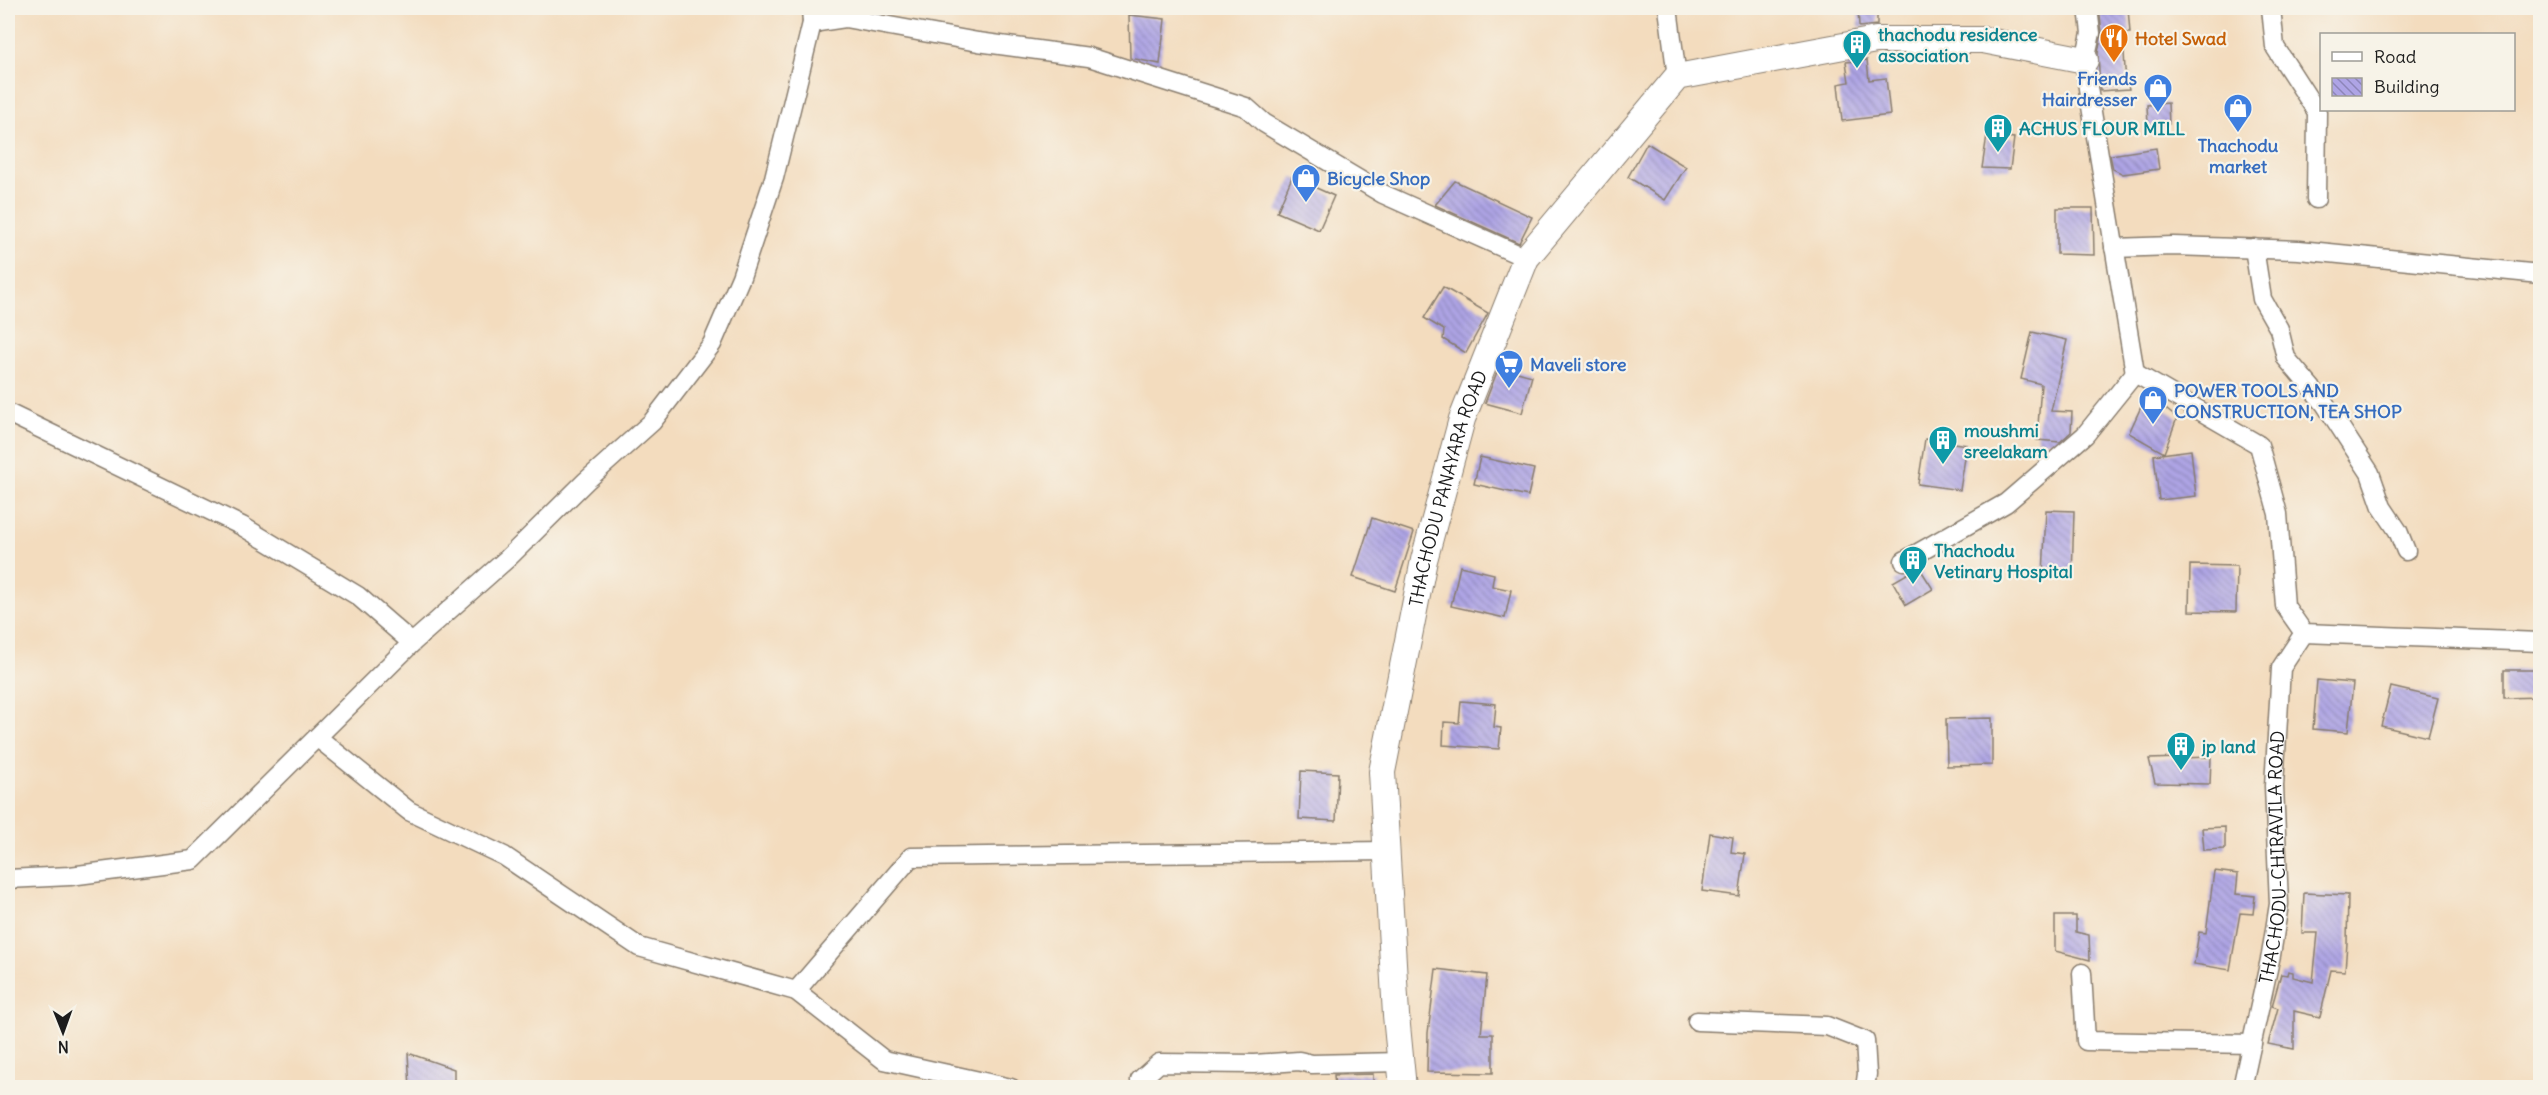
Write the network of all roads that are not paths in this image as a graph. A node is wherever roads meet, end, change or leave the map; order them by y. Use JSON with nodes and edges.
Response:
{"nodes":[{"id":1,"x":1668,"y":8,"type":"edge"},
{"id":2,"x":2088,"y":8,"type":"edge"},
{"id":3,"x":2271,"y":8,"type":"edge"},
{"id":4,"x":812,"y":15,"type":"edge"},
{"id":5,"x":2085,"y":60,"type":"junction"},
{"id":6,"x":1677,"y":77,"type":"junction"},
{"id":7,"x":2316,"y":199,"type":"dead end"},
{"id":8,"x":2115,"y":248,"type":"junction"},
{"id":9,"x":2254,"y":249,"type":"junction"},
{"id":10,"x":1527,"y":258,"type":"junction"},
{"id":11,"x":2541,"y":274,"type":"edge"},
{"id":12,"x":2135,"y":373,"type":"junction"},
{"id":13,"x":8,"y":413,"type":"edge"},
{"id":14,"x":2406,"y":551,"type":"dead end"},
{"id":15,"x":1904,"y":561,"type":"dead end"},
{"id":16,"x":2304,"y":633,"type":"junction"},
{"id":17,"x":2541,"y":642,"type":"edge"},
{"id":18,"x":412,"y":643,"type":"junction"},
{"id":19,"x":318,"y":738,"type":"junction"},
{"id":20,"x":1387,"y":851,"type":"junction"},
{"id":21,"x":8,"y":879,"type":"edge"},
{"id":22,"x":2082,"y":973,"type":"dead end"},
{"id":23,"x":796,"y":991,"type":"junction"},
{"id":24,"x":1696,"y":1021,"type":"dead end"},
{"id":25,"x":2252,"y":1044,"type":"junction"},
{"id":26,"x":1401,"y":1062,"type":"junction"},
{"id":27,"x":1011,"y":1088,"type":"edge"},
{"id":28,"x":1141,"y":1088,"type":"edge"},
{"id":29,"x":1403,"y":1088,"type":"edge"},
{"id":30,"x":1865,"y":1088,"type":"edge"},
{"id":31,"x":2242,"y":1088,"type":"edge"}],
"edges":[{"from":1,"to":6,"type":"street"},
{"from":2,"to":5,"type":"street"},
{"from":3,"to":7,"type":"street"},
{"from":4,"to":10,"type":"street"},
{"from":4,"to":18,"type":"street"},
{"from":5,"to":6,"type":"main road"},
{"from":5,"to":8,"type":"street"},
{"from":6,"to":10,"type":"main road","name":"THACHODU PANAYARA ROAD"},
{"from":8,"to":9,"type":"street"},
{"from":8,"to":12,"type":"street"},
{"from":9,"to":11,"type":"street"},
{"from":9,"to":14,"type":"street"},
{"from":10,"to":20,"type":"main road","name":"THACHODU PANAYARA ROAD"},
{"from":12,"to":15,"type":"street"},
{"from":12,"to":16,"type":"street"},
{"from":13,"to":18,"type":"street"},
{"from":16,"to":17,"type":"street"},
{"from":16,"to":25,"type":"street","name":"THACHODU-CHIRAVILA ROAD"},
{"from":18,"to":19,"type":"street"},
{"from":19,"to":21,"type":"street"},
{"from":19,"to":23,"type":"street"},
{"from":20,"to":23,"type":"street"},
{"from":20,"to":26,"type":"main road","name":"THACHODU PANAYARA ROAD"},
{"from":22,"to":25,"type":"street"},
{"from":23,"to":27,"type":"street"},
{"from":24,"to":30,"type":"street"},
{"from":25,"to":31,"type":"street","name":"THACHODU-CHIRAVILA ROAD"},
{"from":26,"to":28,"type":"street"},
{"from":26,"to":29,"type":"main road","name":"THACHODU PANAYARA ROAD"}]}
